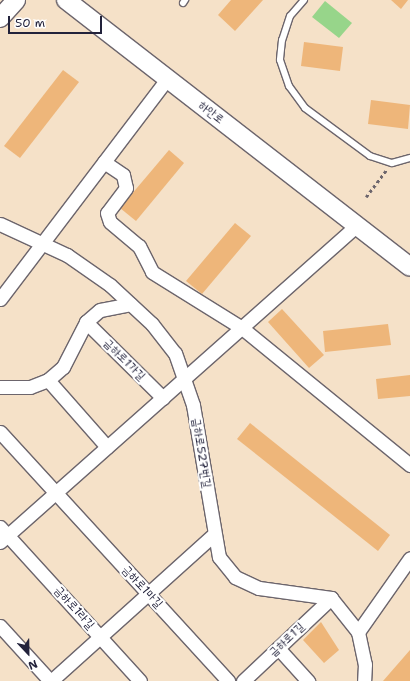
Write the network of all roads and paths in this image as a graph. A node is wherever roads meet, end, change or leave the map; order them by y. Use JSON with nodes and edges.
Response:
{"nodes":[{"id":1,"x":16,"y":0,"type":"edge"},
{"id":2,"x":66,"y":0,"type":"edge"},
{"id":3,"x":304,"y":0,"type":"edge"},
{"id":4,"x":0,"y":18,"type":"edge"},
{"id":5,"x":167,"y":79,"type":"junction"},
{"id":6,"x":410,"y":158,"type":"edge"},
{"id":7,"x":104,"y":162,"type":"junction"},
{"id":8,"x":392,"y":163,"type":"junction"},
{"id":9,"x":366,"y":198,"type":"dead end"},
{"id":10,"x":0,"y":224,"type":"edge"},
{"id":11,"x":357,"y":225,"type":"junction"},
{"id":12,"x":43,"y":243,"type":"junction"},
{"id":13,"x":410,"y":267,"type":"edge"},
{"id":14,"x":0,"y":299,"type":"edge"},
{"id":15,"x":130,"y":304,"type":"junction"},
{"id":16,"x":86,"y":322,"type":"junction"},
{"id":17,"x":242,"y":328,"type":"junction"},
{"id":18,"x":184,"y":378,"type":"junction"},
{"id":19,"x":48,"y":380,"type":"junction"},
{"id":20,"x":0,"y":387,"type":"edge"},
{"id":21,"x":163,"y":398,"type":"junction"},
{"id":22,"x":0,"y":432,"type":"edge"},
{"id":23,"x":107,"y":447,"type":"junction"},
{"id":24,"x":410,"y":465,"type":"edge"},
{"id":25,"x":56,"y":493,"type":"junction"},
{"id":26,"x":3,"y":535,"type":"edge"},
{"id":27,"x":213,"y":535,"type":"junction"},
{"id":28,"x":410,"y":558,"type":"edge"},
{"id":29,"x":148,"y":593,"type":"junction"},
{"id":30,"x":331,"y":598,"type":"junction"},
{"id":31,"x":358,"y":632,"type":"junction"},
{"id":32,"x":3,"y":634,"type":"edge"},
{"id":33,"x":100,"y":637,"type":"junction"},
{"id":34,"x":278,"y":648,"type":"junction"},
{"id":35,"x":50,"y":681,"type":"edge"},
{"id":36,"x":140,"y":681,"type":"edge"},
{"id":37,"x":228,"y":681,"type":"edge"},
{"id":38,"x":243,"y":681,"type":"edge"},
{"id":39,"x":308,"y":681,"type":"edge"},
{"id":40,"x":364,"y":681,"type":"edge"}],
"edges":[{"from":1,"to":4,"type":"main road"},
{"from":2,"to":5,"type":"main road","name":"하안로"},
{"from":3,"to":8,"type":"lane"},
{"from":5,"to":7,"type":"street"},
{"from":5,"to":11,"type":"main road","name":"하안로"},
{"from":6,"to":8,"type":"lane"},
{"from":7,"to":12,"type":"street"},
{"from":7,"to":17,"type":"street"},
{"from":8,"to":9,"type":"path"},
{"from":10,"to":12,"type":"street","name":"금하로527번길"},
{"from":11,"to":13,"type":"main road","name":"하안로"},
{"from":11,"to":17,"type":"street"},
{"from":12,"to":14,"type":"street"},
{"from":12,"to":15,"type":"street","name":"금하로527번길"},
{"from":15,"to":16,"type":"street"},
{"from":15,"to":18,"type":"street","name":"금하로527번길"},
{"from":16,"to":19,"type":"street"},
{"from":16,"to":21,"type":"street","name":"금하로1가길"},
{"from":17,"to":18,"type":"street"},
{"from":17,"to":24,"type":"street"},
{"from":18,"to":21,"type":"street"},
{"from":18,"to":27,"type":"street","name":"금하로527번길"},
{"from":19,"to":20,"type":"street"},
{"from":19,"to":23,"type":"street"},
{"from":21,"to":23,"type":"street"},
{"from":22,"to":25,"type":"street","name":"금하로1마길"},
{"from":23,"to":25,"type":"street"},
{"from":25,"to":26,"type":"street","name":"금하로1라길"},
{"from":25,"to":29,"type":"street","name":"금하로1마길"},
{"from":26,"to":33,"type":"street","name":"금하로1라길"},
{"from":27,"to":29,"type":"street"},
{"from":27,"to":30,"type":"street","name":"금하로527번길"},
{"from":28,"to":31,"type":"street"},
{"from":29,"to":33,"type":"street"},
{"from":29,"to":37,"type":"street","name":"금하로1마길"},
{"from":30,"to":31,"type":"street"},
{"from":30,"to":34,"type":"street","name":"금하로1길"},
{"from":31,"to":40,"type":"street"},
{"from":32,"to":35,"type":"street"},
{"from":33,"to":35,"type":"street"},
{"from":33,"to":36,"type":"street","name":"금하로1라길"},
{"from":34,"to":38,"type":"street","name":"금하로1길"},
{"from":34,"to":39,"type":"street"}]}
